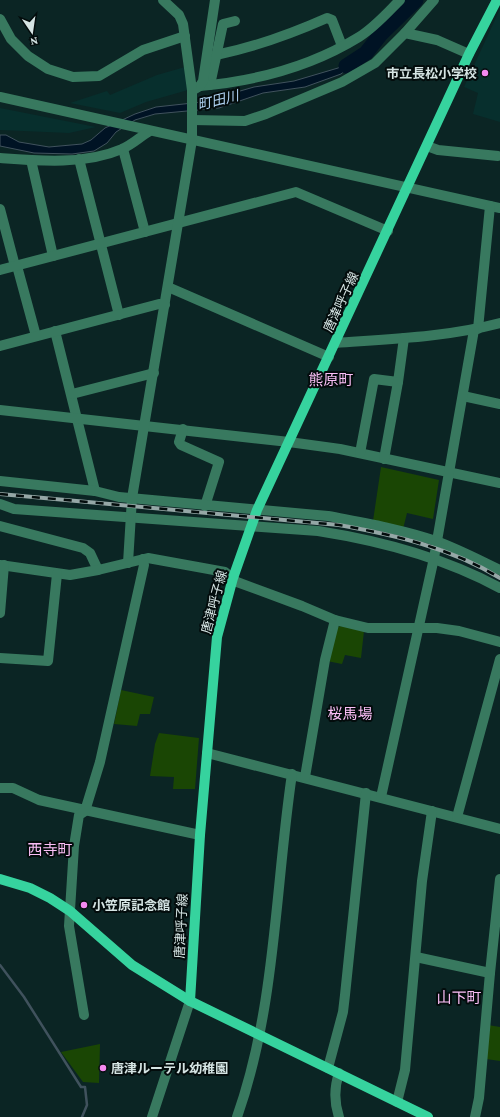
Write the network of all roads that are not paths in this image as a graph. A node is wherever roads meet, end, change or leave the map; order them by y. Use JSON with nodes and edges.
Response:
{"nodes":[{"id":1,"x":163,"y":0,"type":"edge"},
{"id":2,"x":215,"y":0,"type":"edge"},
{"id":3,"x":400,"y":0,"type":"edge"},
{"id":4,"x":434,"y":0,"type":"edge"},
{"id":5,"x":497,"y":0,"type":"edge"},
{"id":6,"x":0,"y":20,"type":"edge"},
{"id":7,"x":235,"y":21,"type":"dead end"},
{"id":8,"x":405,"y":33,"type":"junction"},
{"id":9,"x":185,"y":36,"type":"junction"},
{"id":10,"x":342,"y":46,"type":"junction"},
{"id":11,"x":469,"y":54,"type":"junction"},
{"id":12,"x":216,"y":55,"type":"junction"},
{"id":13,"x":201,"y":87,"type":"junction"},
{"id":14,"x":0,"y":98,"type":"edge"},
{"id":15,"x":192,"y":120,"type":"junction"},
{"id":16,"x":148,"y":130,"type":"junction"},
{"id":17,"x":192,"y":140,"type":"junction"},
{"id":18,"x":427,"y":146,"type":"junction"},
{"id":19,"x":123,"y":149,"type":"junction"},
{"id":20,"x":498,"y":156,"type":"dead end"},
{"id":21,"x":0,"y":158,"type":"edge"},
{"id":22,"x":79,"y":159,"type":"junction"},
{"id":23,"x":31,"y":160,"type":"junction"},
{"id":24,"x":408,"y":188,"type":"junction"},
{"id":25,"x":495,"y":207,"type":"edge"},
{"id":26,"x":0,"y":209,"type":"edge"},
{"id":27,"x":179,"y":223,"type":"junction"},
{"id":28,"x":388,"y":231,"type":"junction"},
{"id":29,"x":145,"y":232,"type":"junction"},
{"id":30,"x":100,"y":244,"type":"junction"},
{"id":31,"x":53,"y":256,"type":"junction"},
{"id":32,"x":16,"y":266,"type":"junction"},
{"id":33,"x":0,"y":270,"type":"edge"},
{"id":34,"x":168,"y":287,"type":"junction"},
{"id":35,"x":165,"y":305,"type":"junction"},
{"id":36,"x":119,"y":315,"type":"junction"},
{"id":37,"x":500,"y":323,"type":"edge"},
{"id":38,"x":476,"y":329,"type":"junction"},
{"id":39,"x":55,"y":332,"type":"junction"},
{"id":40,"x":36,"y":336,"type":"junction"},
{"id":41,"x":404,"y":338,"type":"junction"},
{"id":42,"x":336,"y":343,"type":"junction"},
{"id":43,"x":0,"y":346,"type":"edge"},
{"id":44,"x":329,"y":357,"type":"junction"},
{"id":45,"x":154,"y":373,"type":"junction"},
{"id":46,"x":398,"y":382,"type":"junction"},
{"id":47,"x":72,"y":394,"type":"junction"},
{"id":48,"x":463,"y":396,"type":"junction"},
{"id":49,"x":500,"y":404,"type":"edge"},
{"id":50,"x":0,"y":410,"type":"edge"},
{"id":51,"x":77,"y":418,"type":"junction"},
{"id":52,"x":146,"y":426,"type":"junction"},
{"id":53,"x":183,"y":429,"type":"junction"},
{"id":54,"x":289,"y":442,"type":"junction"},
{"id":55,"x":360,"y":453,"type":"junction"},
{"id":56,"x":384,"y":459,"type":"junction"},
{"id":57,"x":449,"y":472,"type":"junction"},
{"id":58,"x":0,"y":481,"type":"edge"},
{"id":59,"x":500,"y":483,"type":"edge"},
{"id":60,"x":95,"y":491,"type":"junction"},
{"id":61,"x":132,"y":498,"type":"junction"},
{"id":62,"x":0,"y":504,"type":"edge"},
{"id":63,"x":204,"y":506,"type":"junction"},
{"id":64,"x":257,"y":510,"type":"junction"},
{"id":65,"x":130,"y":518,"type":"junction"},
{"id":66,"x":0,"y":526,"type":"edge"},
{"id":67,"x":251,"y":526,"type":"junction"},
{"id":68,"x":436,"y":541,"type":"junction"},
{"id":69,"x":434,"y":558,"type":"junction"},
{"id":70,"x":143,"y":559,"type":"junction"},
{"id":71,"x":128,"y":563,"type":"junction"},
{"id":72,"x":2,"y":565,"type":"edge"},
{"id":73,"x":98,"y":570,"type":"junction"},
{"id":74,"x":500,"y":570,"type":"edge"},
{"id":75,"x":58,"y":574,"type":"junction"},
{"id":76,"x":232,"y":578,"type":"junction"},
{"id":77,"x":500,"y":588,"type":"edge"},
{"id":78,"x":0,"y":613,"type":"edge"},
{"id":79,"x":335,"y":620,"type":"junction"},
{"id":80,"x":418,"y":627,"type":"junction"},
{"id":81,"x":500,"y":642,"type":"edge"},
{"id":82,"x":0,"y":658,"type":"edge"},
{"id":83,"x":500,"y":658,"type":"edge"},
{"id":84,"x":207,"y":753,"type":"junction"},
{"id":85,"x":292,"y":774,"type":"junction"},
{"id":86,"x":305,"y":777,"type":"junction"},
{"id":87,"x":0,"y":788,"type":"edge"},
{"id":88,"x":366,"y":793,"type":"junction"},
{"id":89,"x":381,"y":797,"type":"junction"},
{"id":90,"x":432,"y":810,"type":"junction"},
{"id":91,"x":86,"y":812,"type":"junction"},
{"id":92,"x":457,"y":817,"type":"junction"},
{"id":93,"x":500,"y":829,"type":"edge"},
{"id":94,"x":200,"y":835,"type":"junction"},
{"id":95,"x":0,"y":879,"type":"edge"},
{"id":96,"x":500,"y":879,"type":"edge"},
{"id":97,"x":70,"y":911,"type":"junction"},
{"id":98,"x":416,"y":957,"type":"junction"},
{"id":99,"x":490,"y":973,"type":"junction"},
{"id":100,"x":190,"y":1001,"type":"junction"},
{"id":101,"x":84,"y":1015,"type":"dead end"},
{"id":102,"x":260,"y":1035,"type":"junction"},
{"id":103,"x":328,"y":1068,"type":"junction"},
{"id":104,"x":339,"y":1073,"type":"junction"},
{"id":105,"x":397,"y":1102,"type":"junction"},
{"id":106,"x":152,"y":1117,"type":"edge"},
{"id":107,"x":237,"y":1117,"type":"edge"},
{"id":108,"x":339,"y":1117,"type":"edge"},
{"id":109,"x":428,"y":1117,"type":"edge"},
{"id":110,"x":475,"y":1117,"type":"edge"}],
"edges":[{"from":1,"to":9,"type":"street"},
{"from":2,"to":13,"type":"street"},
{"from":3,"to":10,"type":"street"},
{"from":4,"to":8,"type":"street"},
{"from":5,"to":11,"type":"main road","name":"唐津呼子線"},
{"from":6,"to":9,"type":"street"},
{"from":7,"to":12,"type":"street"},
{"from":8,"to":11,"type":"street"},
{"from":8,"to":15,"type":"street"},
{"from":9,"to":13,"type":"street"},
{"from":10,"to":12,"type":"street"},
{"from":10,"to":13,"type":"street"},
{"from":11,"to":18,"type":"main road","name":"唐津呼子線"},
{"from":12,"to":13,"type":"street"},
{"from":13,"to":15,"type":"street"},
{"from":14,"to":16,"type":"street"},
{"from":15,"to":17,"type":"street"},
{"from":16,"to":17,"type":"street"},
{"from":16,"to":19,"type":"street"},
{"from":17,"to":24,"type":"street"},
{"from":17,"to":27,"type":"street"},
{"from":18,"to":20,"type":"street"},
{"from":18,"to":24,"type":"main road","name":"唐津呼子線"},
{"from":19,"to":22,"type":"street"},
{"from":19,"to":29,"type":"street"},
{"from":21,"to":23,"type":"street"},
{"from":22,"to":23,"type":"street"},
{"from":22,"to":30,"type":"street"},
{"from":23,"to":31,"type":"street"},
{"from":24,"to":25,"type":"street"},
{"from":24,"to":28,"type":"main road","name":"唐津呼子線"},
{"from":25,"to":38,"type":"street"},
{"from":26,"to":32,"type":"street"},
{"from":27,"to":28,"type":"street"},
{"from":27,"to":29,"type":"street"},
{"from":27,"to":34,"type":"street"},
{"from":28,"to":42,"type":"main road","name":"唐津呼子線"},
{"from":29,"to":30,"type":"street"},
{"from":30,"to":31,"type":"street"},
{"from":30,"to":36,"type":"street"},
{"from":31,"to":32,"type":"street"},
{"from":32,"to":33,"type":"street"},
{"from":32,"to":40,"type":"street"},
{"from":34,"to":35,"type":"street"},
{"from":34,"to":44,"type":"street"},
{"from":35,"to":36,"type":"street"},
{"from":35,"to":45,"type":"street"},
{"from":36,"to":39,"type":"street"},
{"from":37,"to":38,"type":"street"},
{"from":38,"to":41,"type":"street"},
{"from":38,"to":48,"type":"street"},
{"from":39,"to":40,"type":"street"},
{"from":39,"to":47,"type":"street"},
{"from":40,"to":43,"type":"street"},
{"from":41,"to":42,"type":"street"},
{"from":41,"to":46,"type":"street"},
{"from":42,"to":44,"type":"main road","name":"唐津呼子線"},
{"from":44,"to":54,"type":"main road","name":"唐津呼子線"},
{"from":45,"to":47,"type":"street"},
{"from":45,"to":52,"type":"street"},
{"from":46,"to":55,"type":"street"},
{"from":46,"to":56,"type":"street"},
{"from":47,"to":51,"type":"street"},
{"from":48,"to":49,"type":"street"},
{"from":48,"to":57,"type":"street"},
{"from":50,"to":51,"type":"street"},
{"from":51,"to":52,"type":"street"},
{"from":51,"to":60,"type":"street"},
{"from":52,"to":53,"type":"street"},
{"from":52,"to":61,"type":"street"},
{"from":53,"to":54,"type":"street"},
{"from":53,"to":63,"type":"street"},
{"from":54,"to":55,"type":"street"},
{"from":54,"to":64,"type":"main road","name":"唐津呼子線"},
{"from":55,"to":56,"type":"street"},
{"from":56,"to":57,"type":"street"},
{"from":57,"to":59,"type":"street"},
{"from":57,"to":68,"type":"street"},
{"from":58,"to":60,"type":"street"},
{"from":60,"to":61,"type":"street"},
{"from":61,"to":63,"type":"street"},
{"from":61,"to":65,"type":"street"},
{"from":62,"to":65,"type":"street"},
{"from":63,"to":64,"type":"street"},
{"from":64,"to":67,"type":"main road","name":"唐津呼子線"},
{"from":64,"to":68,"type":"street"},
{"from":65,"to":67,"type":"street"},
{"from":65,"to":71,"type":"street"},
{"from":66,"to":73,"type":"street"},
{"from":67,"to":69,"type":"street"},
{"from":67,"to":76,"type":"main road","name":"唐津呼子線"},
{"from":68,"to":69,"type":"street"},
{"from":68,"to":74,"type":"street"},
{"from":69,"to":77,"type":"street"},
{"from":69,"to":80,"type":"street"},
{"from":70,"to":71,"type":"street"},
{"from":70,"to":76,"type":"street"},
{"from":70,"to":91,"type":"street"},
{"from":71,"to":73,"type":"street"},
{"from":72,"to":75,"type":"street"},
{"from":72,"to":78,"type":"street"},
{"from":73,"to":75,"type":"street"},
{"from":75,"to":82,"type":"street"},
{"from":76,"to":79,"type":"street"},
{"from":76,"to":84,"type":"main road","name":"唐津呼子線"},
{"from":79,"to":80,"type":"street"},
{"from":79,"to":86,"type":"street"},
{"from":80,"to":81,"type":"street"},
{"from":80,"to":89,"type":"street"},
{"from":83,"to":92,"type":"street"},
{"from":84,"to":85,"type":"street"},
{"from":84,"to":94,"type":"main road","name":"唐津呼子線"},
{"from":85,"to":86,"type":"street"},
{"from":85,"to":102,"type":"street"},
{"from":86,"to":88,"type":"street"},
{"from":87,"to":91,"type":"street"},
{"from":88,"to":89,"type":"street"},
{"from":88,"to":103,"type":"street"},
{"from":89,"to":90,"type":"street"},
{"from":90,"to":92,"type":"street"},
{"from":90,"to":98,"type":"street"},
{"from":91,"to":94,"type":"street"},
{"from":91,"to":97,"type":"street"},
{"from":92,"to":93,"type":"street"},
{"from":94,"to":100,"type":"main road","name":"唐津呼子線"},
{"from":95,"to":97,"type":"main road"},
{"from":96,"to":99,"type":"street"},
{"from":97,"to":100,"type":"main road"},
{"from":97,"to":101,"type":"street"},
{"from":98,"to":99,"type":"street"},
{"from":98,"to":105,"type":"street"},
{"from":99,"to":110,"type":"street"},
{"from":100,"to":102,"type":"main road"},
{"from":100,"to":106,"type":"street"},
{"from":102,"to":103,"type":"main road"},
{"from":102,"to":107,"type":"street"},
{"from":103,"to":104,"type":"main road"},
{"from":104,"to":105,"type":"main road"},
{"from":104,"to":108,"type":"street"},
{"from":105,"to":109,"type":"main road"}]}
